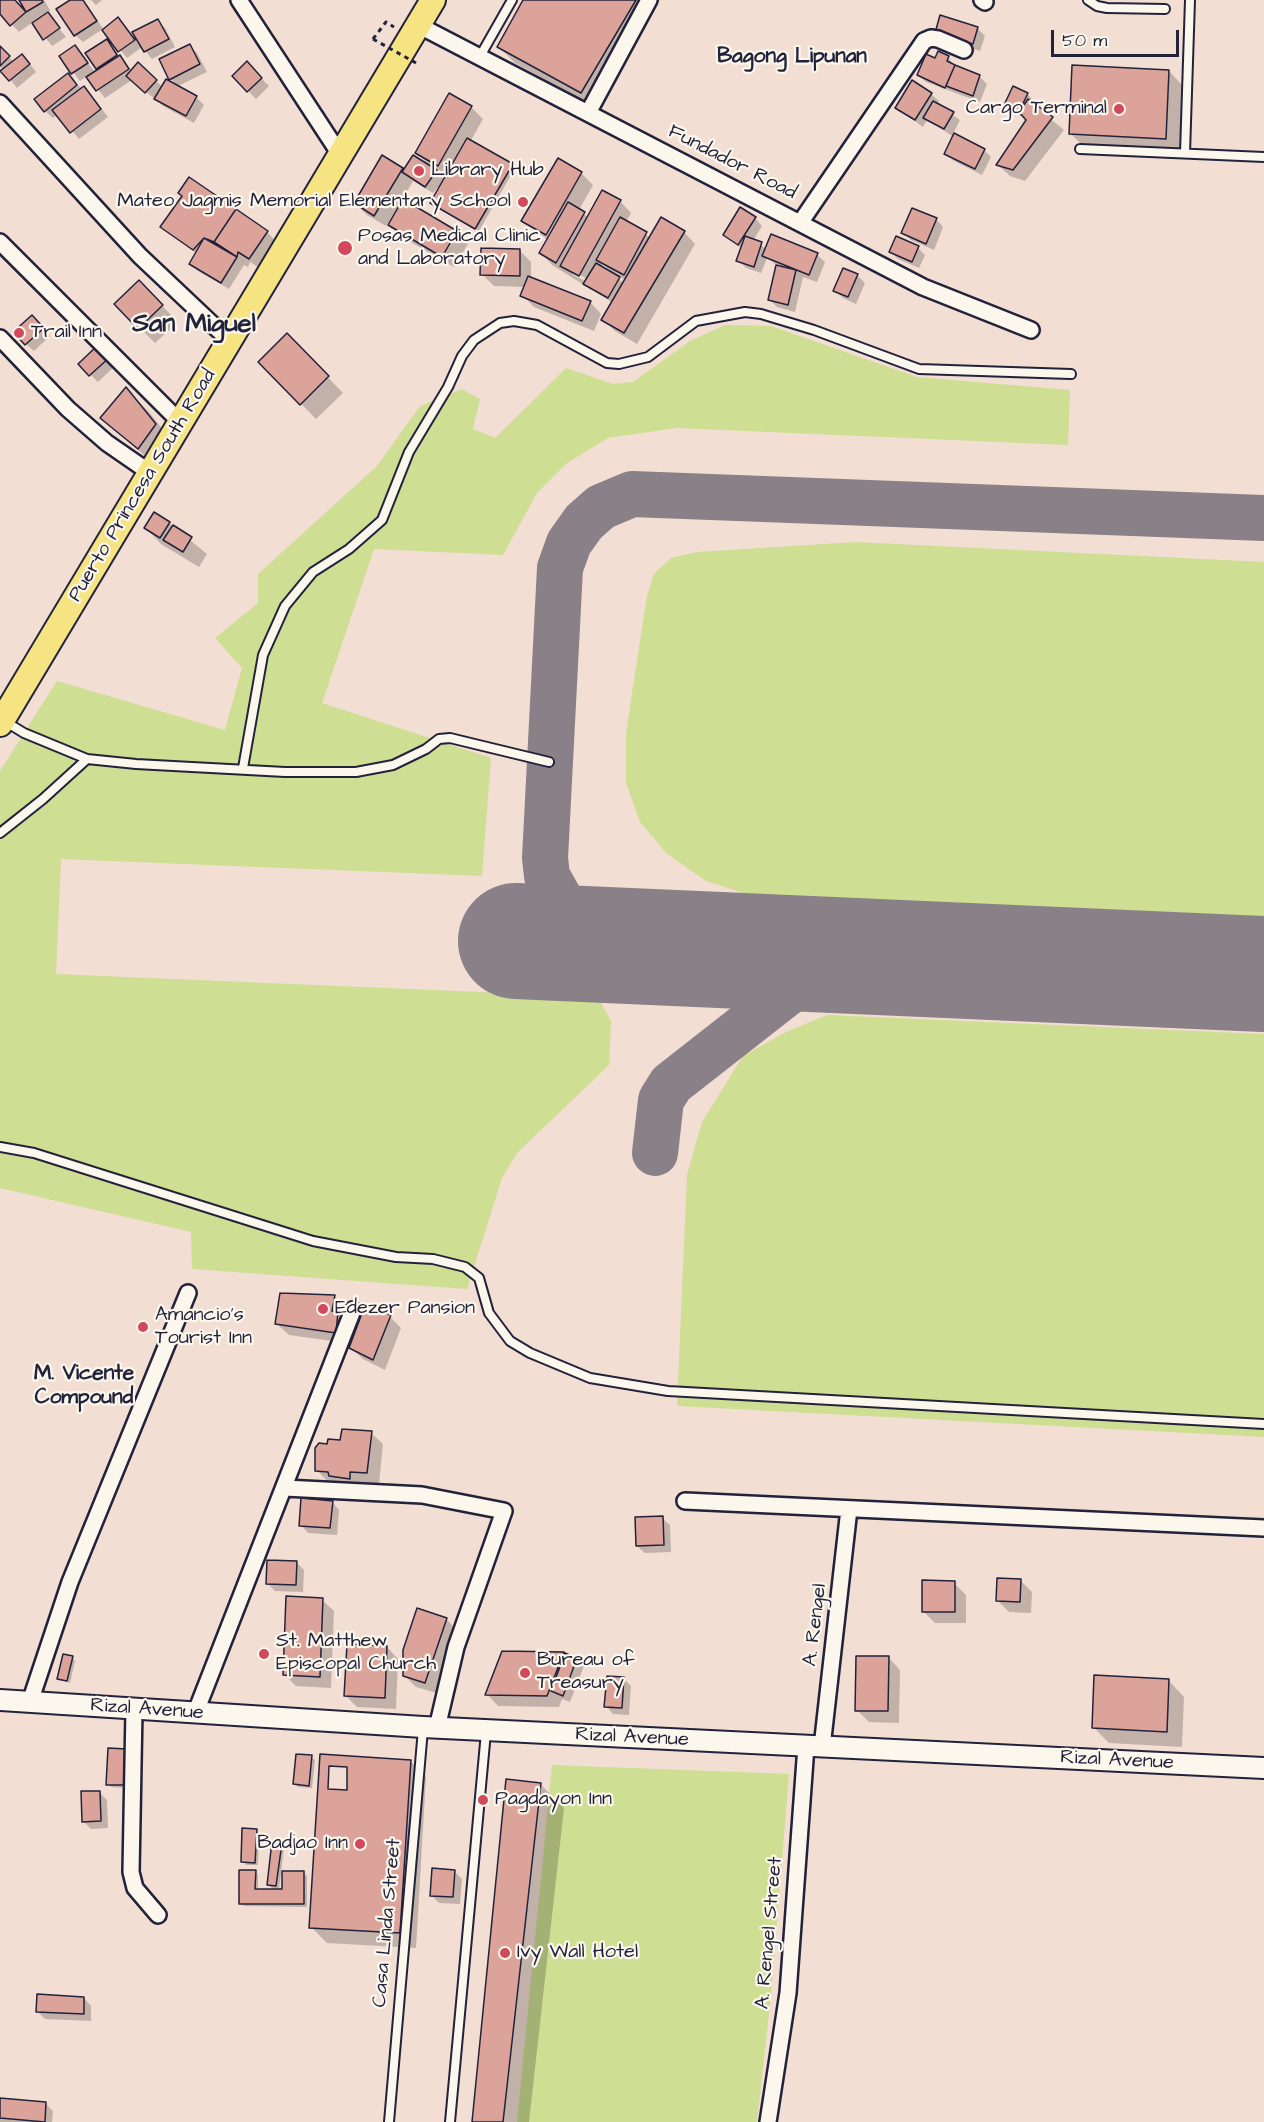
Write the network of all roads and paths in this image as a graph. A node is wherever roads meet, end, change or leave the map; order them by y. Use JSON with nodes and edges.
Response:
{"nodes":[{"id":1,"x":239,"y":0,"type":"edge"},
{"id":2,"x":433,"y":0,"type":"edge"},
{"id":3,"x":512,"y":0,"type":"edge"},
{"id":4,"x":648,"y":0,"type":"edge"},
{"id":5,"x":1088,"y":0,"type":"edge"},
{"id":6,"x":1190,"y":0,"type":"edge"},
{"id":7,"x":1165,"y":9,"type":"dead end"},
{"id":8,"x":386,"y":22,"type":"dead end"},
{"id":9,"x":418,"y":25,"type":"junction"},
{"id":10,"x":964,"y":50,"type":"dead end"},
{"id":11,"x":480,"y":58,"type":"junction"},
{"id":12,"x":416,"y":63,"type":"dead end"},
{"id":13,"x":0,"y":103,"type":"edge"},
{"id":14,"x":588,"y":113,"type":"junction"},
{"id":15,"x":1080,"y":149,"type":"dead end"},
{"id":16,"x":1185,"y":153,"type":"junction"},
{"id":17,"x":341,"y":156,"type":"junction"},
{"id":18,"x":1264,"y":157,"type":"edge"},
{"id":19,"x":801,"y":223,"type":"junction"},
{"id":20,"x":0,"y":242,"type":"edge"},
{"id":21,"x":1030,"y":330,"type":"dead end"},
{"id":22,"x":0,"y":338,"type":"edge"},
{"id":23,"x":230,"y":341,"type":"junction"},
{"id":24,"x":1071,"y":374,"type":"dead end"},
{"id":25,"x":180,"y":422,"type":"junction"},
{"id":26,"x":149,"y":472,"type":"junction"},
{"id":27,"x":1,"y":722,"type":"edge"},
{"id":28,"x":87,"y":759,"type":"junction"},
{"id":29,"x":549,"y":762,"type":"dead end"},
{"id":30,"x":243,"y":768,"type":"junction"},
{"id":31,"x":0,"y":833,"type":"edge"},
{"id":32,"x":0,"y":1147,"type":"edge"},
{"id":33,"x":188,"y":1293,"type":"dead end"},
{"id":34,"x":353,"y":1310,"type":"dead end"},
{"id":35,"x":1264,"y":1424,"type":"edge"},
{"id":36,"x":285,"y":1488,"type":"junction"},
{"id":37,"x":685,"y":1501,"type":"dead end"},
{"id":38,"x":849,"y":1509,"type":"junction"},
{"id":39,"x":1264,"y":1528,"type":"edge"},
{"id":40,"x":0,"y":1700,"type":"edge"},
{"id":41,"x":30,"y":1702,"type":"junction"},
{"id":42,"x":134,"y":1710,"type":"junction"},
{"id":43,"x":195,"y":1714,"type":"junction"},
{"id":44,"x":430,"y":1728,"type":"junction"},
{"id":45,"x":486,"y":1730,"type":"junction"},
{"id":46,"x":814,"y":1747,"type":"junction"},
{"id":47,"x":1264,"y":1768,"type":"edge"},
{"id":48,"x":158,"y":1915,"type":"dead end"},
{"id":49,"x":389,"y":2122,"type":"edge"},
{"id":50,"x":450,"y":2122,"type":"edge"},
{"id":51,"x":768,"y":2122,"type":"edge"}],
"edges":[{"from":1,"to":17,"type":"street"},
{"from":2,"to":9,"type":"main road","name":"Puerto Princesa South Road"},
{"from":3,"to":11,"type":"lane"},
{"from":4,"to":14,"type":"street"},
{"from":5,"to":7,"type":"lane"},
{"from":6,"to":16,"type":"lane"},
{"from":8,"to":12,"type":"path","bridge":true},
{"from":9,"to":11,"type":"street","name":"Fundador Road"},
{"from":9,"to":17,"type":"main road","name":"Puerto Princesa South Road"},
{"from":10,"to":19,"type":"street"},
{"from":11,"to":14,"type":"street","name":"Fundador Road"},
{"from":13,"to":23,"type":"street"},
{"from":14,"to":19,"type":"street","name":"Fundador Road"},
{"from":15,"to":16,"type":"lane"},
{"from":16,"to":18,"type":"lane"},
{"from":17,"to":23,"type":"main road","name":"Puerto Princesa South Road"},
{"from":19,"to":21,"type":"street","name":"Fundador Road"},
{"from":20,"to":25,"type":"street"},
{"from":22,"to":26,"type":"street"},
{"from":23,"to":25,"type":"main road","name":"Puerto Princesa South Road"},
{"from":24,"to":30,"type":"lane"},
{"from":25,"to":26,"type":"main road","name":"Puerto Princesa South Road"},
{"from":26,"to":27,"type":"main road","name":"Puerto Princesa South Road"},
{"from":27,"to":28,"type":"lane"},
{"from":28,"to":30,"type":"lane"},
{"from":28,"to":31,"type":"lane"},
{"from":29,"to":30,"type":"lane"},
{"from":32,"to":35,"type":"lane"},
{"from":33,"to":41,"type":"street"},
{"from":34,"to":36,"type":"street"},
{"from":36,"to":43,"type":"street"},
{"from":36,"to":44,"type":"street"},
{"from":37,"to":38,"type":"street"},
{"from":38,"to":39,"type":"street"},
{"from":38,"to":46,"type":"street","name":"A. Rengel"},
{"from":40,"to":41,"type":"street","name":"Rizal Avenue"},
{"from":41,"to":42,"type":"street","name":"Rizal Avenue"},
{"from":42,"to":43,"type":"street","name":"Rizal Avenue"},
{"from":42,"to":48,"type":"street"},
{"from":43,"to":44,"type":"street","name":"Rizal Avenue"},
{"from":44,"to":45,"type":"street","name":"Rizal Avenue"},
{"from":44,"to":49,"type":"lane","name":"Casa Linda Street"},
{"from":45,"to":46,"type":"street","name":"Rizal Avenue"},
{"from":45,"to":50,"type":"lane"},
{"from":46,"to":47,"type":"street","name":"Rizal Avenue"},
{"from":46,"to":51,"type":"street","name":"A. Rengel Street"}]}
